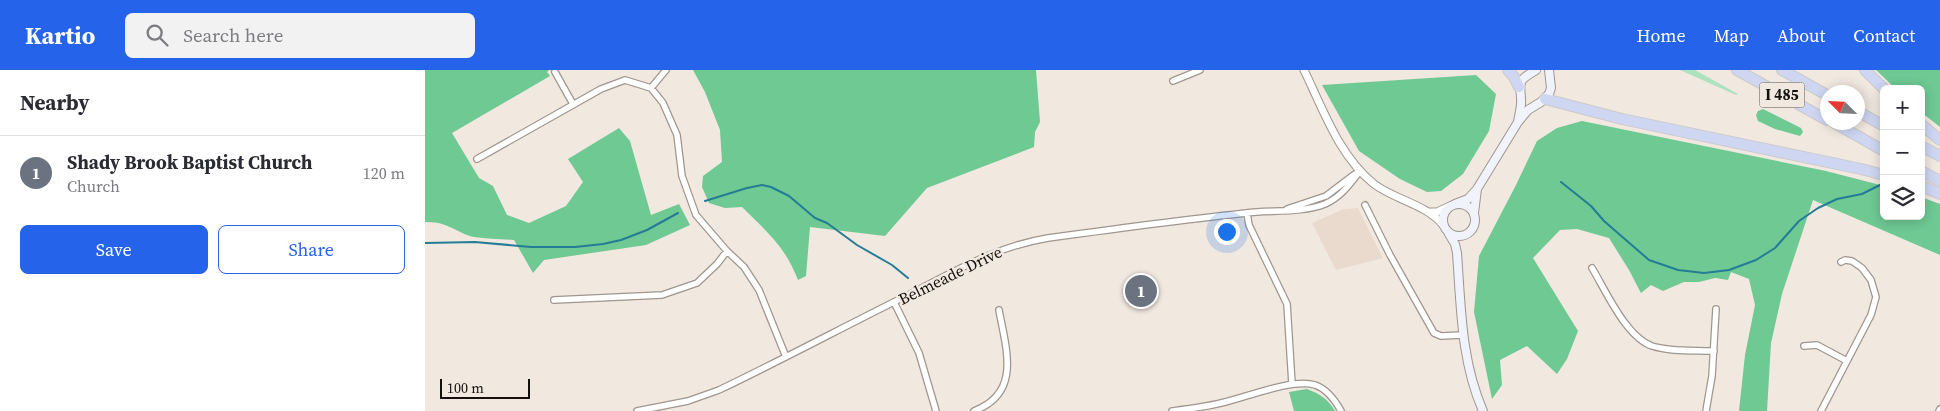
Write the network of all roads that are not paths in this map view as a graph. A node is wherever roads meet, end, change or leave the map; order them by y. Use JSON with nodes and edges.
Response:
{"nodes":[{"id":1,"x":665,"y":70,"type":"edge"},
{"id":2,"x":1200,"y":70,"type":"edge"},
{"id":3,"x":1304,"y":70,"type":"edge"},
{"id":4,"x":1507,"y":70,"type":"edge"},
{"id":5,"x":1536,"y":70,"type":"edge"},
{"id":6,"x":1549,"y":70,"type":"edge"},
{"id":7,"x":1737,"y":70,"type":"edge"},
{"id":8,"x":1782,"y":70,"type":"edge"},
{"id":9,"x":1865,"y":70,"type":"edge"},
{"id":10,"x":555,"y":72,"type":"dead end"},
{"id":11,"x":1173,"y":82,"type":"dead end"},
{"id":12,"x":1880,"y":85,"type":"edge"},
{"id":13,"x":651,"y":88,"type":"junction"},
{"id":14,"x":1820,"y":91,"type":"edge"},
{"id":15,"x":1520,"y":93,"type":"junction"},
{"id":16,"x":1541,"y":102,"type":"junction"},
{"id":17,"x":573,"y":104,"type":"junction"},
{"id":18,"x":1865,"y":115,"type":"edge"},
{"id":19,"x":1820,"y":116,"type":"edge"},
{"id":20,"x":1518,"y":122,"type":"junction"},
{"id":21,"x":1880,"y":124,"type":"edge"},
{"id":22,"x":1925,"y":127,"type":"edge"},
{"id":23,"x":1848,"y":130,"type":"edge"},
{"id":24,"x":1940,"y":140,"type":"edge"},
{"id":25,"x":1880,"y":148,"type":"edge"},
{"id":26,"x":1925,"y":148,"type":"edge"},
{"id":27,"x":1940,"y":156,"type":"edge"},
{"id":28,"x":477,"y":159,"type":"dead end"},
{"id":29,"x":1360,"y":171,"type":"junction"},
{"id":30,"x":1925,"y":173,"type":"edge"},
{"id":31,"x":1880,"y":174,"type":"edge"},
{"id":32,"x":1940,"y":181,"type":"edge"},
{"id":33,"x":1925,"y":188,"type":"edge"},
{"id":34,"x":1477,"y":189,"type":"junction"},
{"id":35,"x":1940,"y":194,"type":"edge"},
{"id":36,"x":1453,"y":205,"type":"junction"},
{"id":37,"x":1365,"y":206,"type":"dead end"},
{"id":38,"x":1428,"y":212,"type":"junction"},
{"id":39,"x":1247,"y":213,"type":"junction"},
{"id":40,"x":1474,"y":213,"type":"junction"},
{"id":41,"x":1443,"y":225,"type":"junction"},
{"id":42,"x":1469,"y":233,"type":"junction"},
{"id":43,"x":1449,"y":234,"type":"junction"},
{"id":44,"x":727,"y":251,"type":"junction"},
{"id":45,"x":1457,"y":253,"type":"junction"},
{"id":46,"x":1841,"y":262,"type":"dead end"},
{"id":47,"x":1592,"y":268,"type":"dead end"},
{"id":48,"x":554,"y":300,"type":"dead end"},
{"id":49,"x":894,"y":302,"type":"junction"},
{"id":50,"x":1716,"y":309,"type":"dead end"},
{"id":51,"x":999,"y":310,"type":"dead end"},
{"id":52,"x":1463,"y":335,"type":"junction"},
{"id":53,"x":1804,"y":346,"type":"dead end"},
{"id":54,"x":1714,"y":351,"type":"junction"},
{"id":55,"x":786,"y":357,"type":"junction"},
{"id":56,"x":1847,"y":361,"type":"junction"},
{"id":57,"x":1292,"y":384,"type":"junction"},
{"id":58,"x":637,"y":411,"type":"edge"},
{"id":59,"x":936,"y":411,"type":"edge"},
{"id":60,"x":974,"y":411,"type":"edge"},
{"id":61,"x":1172,"y":411,"type":"edge"},
{"id":62,"x":1341,"y":411,"type":"edge"},
{"id":63,"x":1483,"y":411,"type":"edge"},
{"id":64,"x":1706,"y":411,"type":"edge"},
{"id":65,"x":1821,"y":411,"type":"edge"}],
"edges":[{"from":1,"to":13,"type":"street"},
{"from":2,"to":11,"type":"street"},
{"from":3,"to":29,"type":"street"},
{"from":4,"to":15,"type":"highway"},
{"from":5,"to":15,"type":"main road"},
{"from":6,"to":16,"type":"main road"},
{"from":7,"to":19,"type":"highway","number":"I 485"},
{"from":8,"to":14,"type":"highway","number":"I 485"},
{"from":9,"to":12,"type":"highway"},
{"from":10,"to":17,"type":"street"},
{"from":13,"to":17,"type":"street"},
{"from":13,"to":44,"type":"street"},
{"from":15,"to":16,"type":"main road"},
{"from":15,"to":20,"type":"main road"},
{"from":16,"to":20,"type":"main road"},
{"from":16,"to":31,"type":"highway"},
{"from":17,"to":28,"type":"street"},
{"from":18,"to":21,"type":"highway"},
{"from":20,"to":34,"type":"main road"},
{"from":22,"to":24,"type":"highway"},
{"from":23,"to":25,"type":"highway"},
{"from":26,"to":27,"type":"highway"},
{"from":29,"to":38,"type":"street"},
{"from":29,"to":39,"type":"street","name":"Belmeade Drive"},
{"from":30,"to":32,"type":"highway"},
{"from":33,"to":35,"type":"highway"},
{"from":34,"to":36,"type":"main road"},
{"from":34,"to":40,"type":"main road"},
{"from":36,"to":38,"type":"street"},
{"from":36,"to":40,"type":"main road"},
{"from":36,"to":41,"type":"main road"},
{"from":37,"to":52,"type":"street"},
{"from":38,"to":41,"type":"street"},
{"from":39,"to":49,"type":"street","name":"Belmeade Drive"},
{"from":39,"to":57,"type":"street"},
{"from":40,"to":42,"type":"main road"},
{"from":41,"to":43,"type":"main road"},
{"from":42,"to":43,"type":"main road"},
{"from":42,"to":45,"type":"main road"},
{"from":43,"to":45,"type":"main road"},
{"from":44,"to":48,"type":"street"},
{"from":44,"to":55,"type":"street"},
{"from":45,"to":52,"type":"main road"},
{"from":46,"to":56,"type":"street"},
{"from":47,"to":54,"type":"street"},
{"from":49,"to":55,"type":"street","name":"Belmeade Drive"},
{"from":49,"to":59,"type":"street"},
{"from":50,"to":54,"type":"street"},
{"from":51,"to":60,"type":"street"},
{"from":52,"to":63,"type":"main road"},
{"from":53,"to":56,"type":"street"},
{"from":54,"to":64,"type":"street"},
{"from":55,"to":58,"type":"street","name":"Belmeade Drive"},
{"from":56,"to":65,"type":"street"},
{"from":57,"to":61,"type":"street"},
{"from":57,"to":62,"type":"street"}]}
